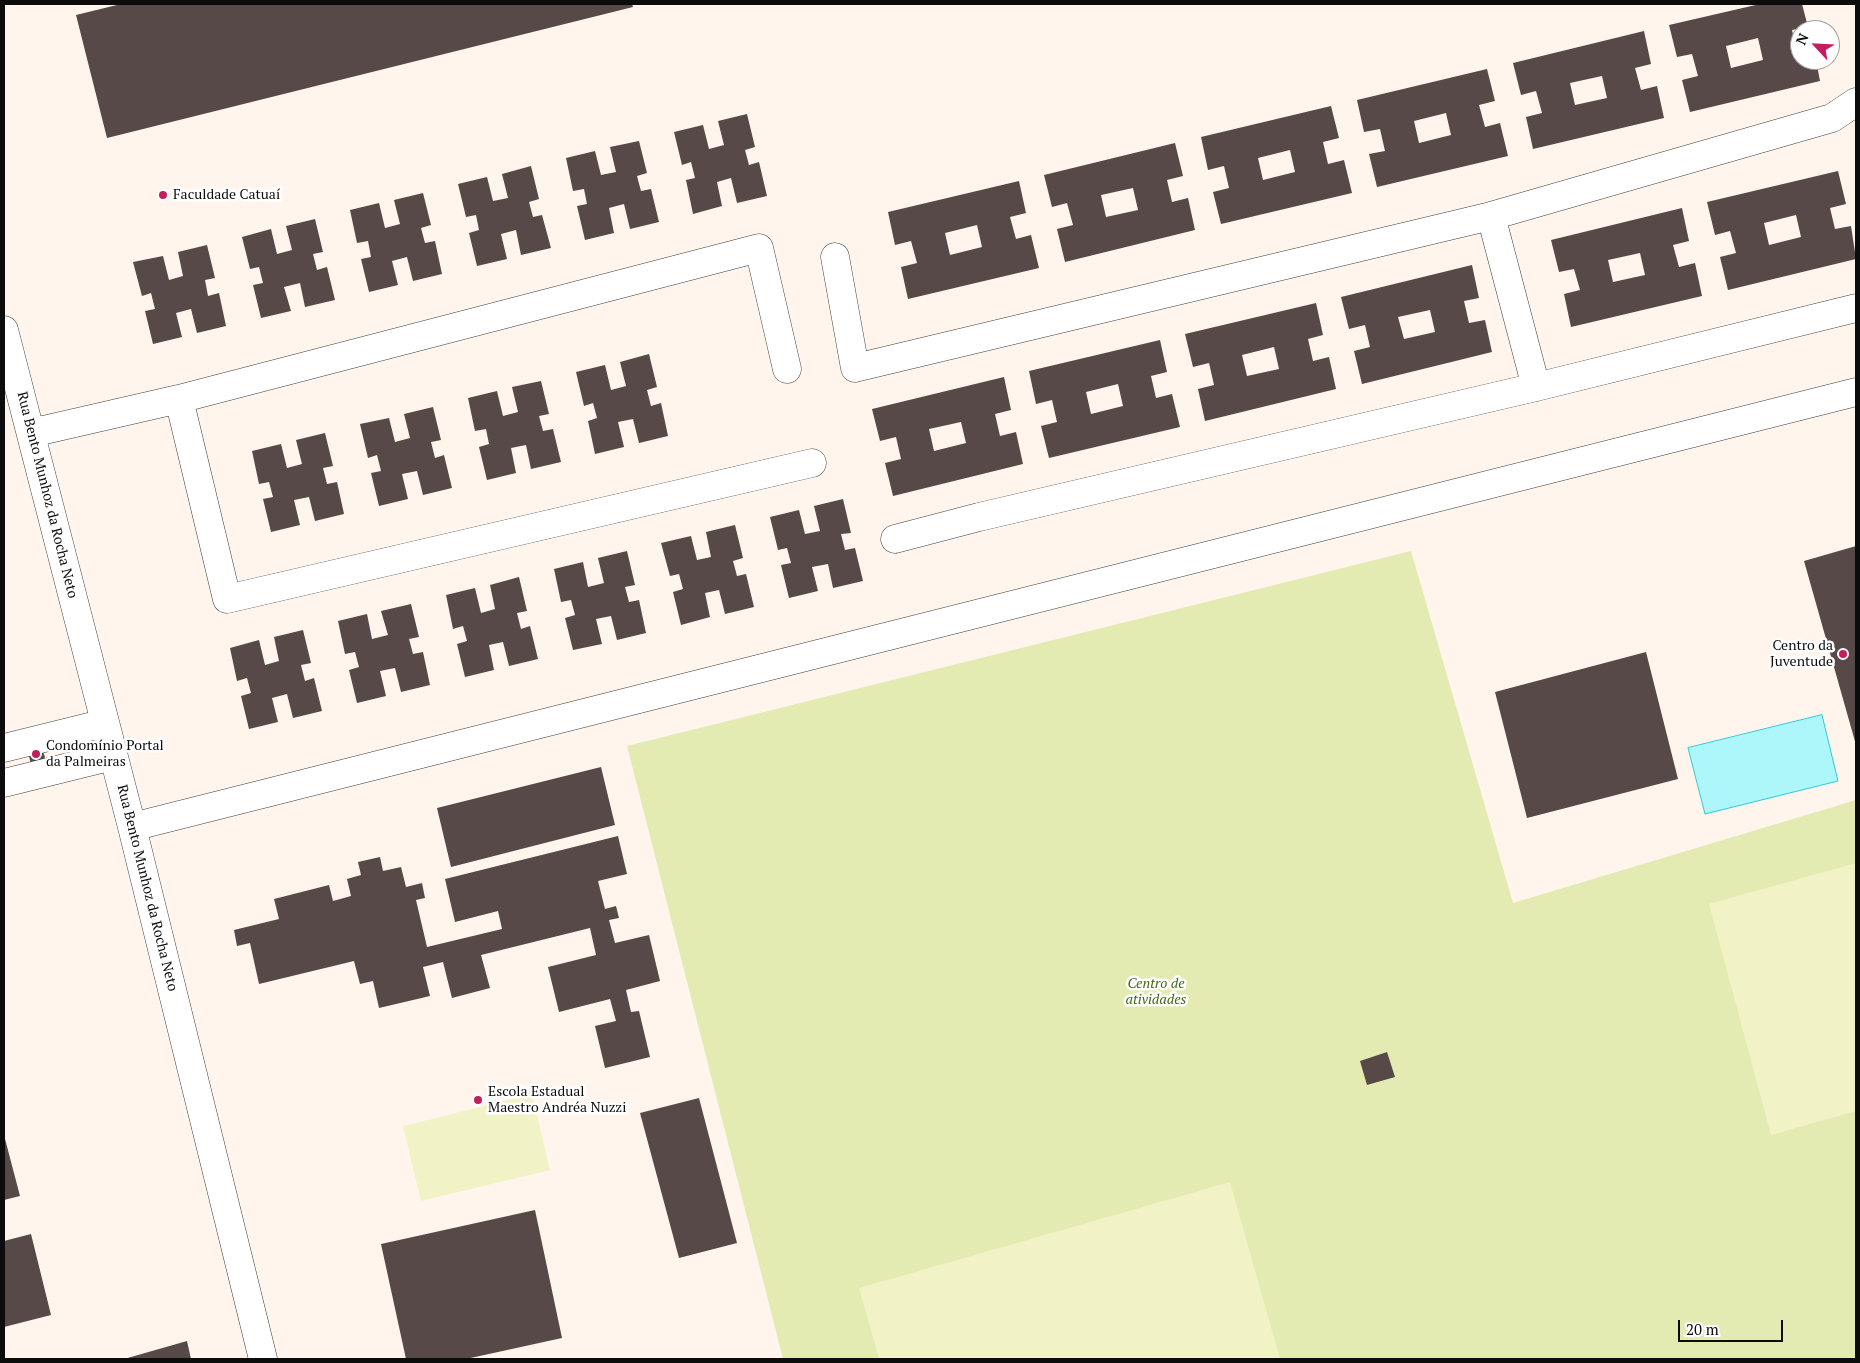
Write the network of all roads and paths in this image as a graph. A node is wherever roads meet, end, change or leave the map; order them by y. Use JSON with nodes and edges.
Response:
{"nodes":[{"id":1,"x":1856,"y":102,"type":"edge"},
{"id":2,"x":1491,"y":216,"type":"junction"},
{"id":3,"x":835,"y":256,"type":"dead end"},
{"id":4,"x":1856,"y":308,"type":"edge"},
{"id":5,"x":4,"y":330,"type":"edge"},
{"id":6,"x":788,"y":369,"type":"dead end"},
{"id":7,"x":1536,"y":387,"type":"junction"},
{"id":8,"x":1856,"y":392,"type":"edge"},
{"id":9,"x":179,"y":399,"type":"junction"},
{"id":10,"x":31,"y":434,"type":"junction"},
{"id":11,"x":812,"y":463,"type":"dead end"},
{"id":12,"x":895,"y":539,"type":"dead end"},
{"id":13,"x":105,"y":723,"type":"junction"},
{"id":14,"x":4,"y":748,"type":"edge"},
{"id":15,"x":113,"y":756,"type":"junction"},
{"id":16,"x":4,"y":783,"type":"edge"},
{"id":17,"x":132,"y":827,"type":"junction"},
{"id":18,"x":263,"y":1359,"type":"edge"}],
"edges":[{"from":1,"to":2,"type":"street"},
{"from":2,"to":3,"type":"street"},
{"from":2,"to":7,"type":"street"},
{"from":4,"to":7,"type":"street"},
{"from":5,"to":10,"type":"street","name":"Rua Bento Munhoz da Rocha Neto"},
{"from":6,"to":9,"type":"street"},
{"from":7,"to":12,"type":"street"},
{"from":8,"to":17,"type":"street"},
{"from":9,"to":10,"type":"street"},
{"from":9,"to":11,"type":"street"},
{"from":10,"to":13,"type":"street","name":"Rua Bento Munhoz da Rocha Neto"},
{"from":13,"to":14,"type":"street"},
{"from":13,"to":15,"type":"street","name":"Rua Bento Munhoz da Rocha Neto"},
{"from":15,"to":16,"type":"street"},
{"from":15,"to":17,"type":"street","name":"Rua Bento Munhoz da Rocha Neto"},
{"from":17,"to":18,"type":"street","name":"Rua Bento Munhoz da Rocha Neto"}]}
